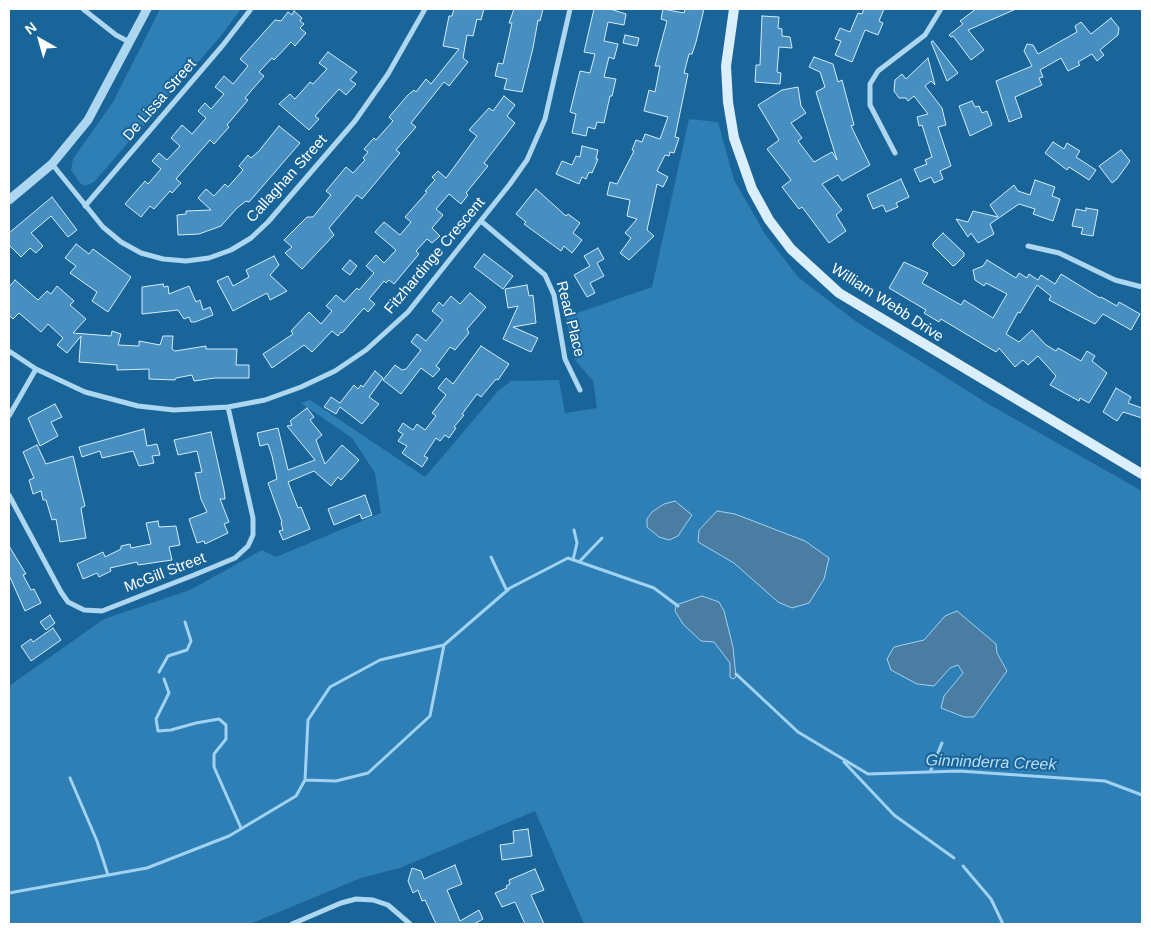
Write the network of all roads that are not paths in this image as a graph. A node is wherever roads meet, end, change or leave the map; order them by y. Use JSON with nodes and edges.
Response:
{"nodes":[{"id":1,"x":83,"y":9,"type":"edge"},
{"id":2,"x":147,"y":9,"type":"edge"},
{"id":3,"x":251,"y":9,"type":"edge"},
{"id":4,"x":425,"y":9,"type":"edge"},
{"id":5,"x":570,"y":9,"type":"edge"},
{"id":6,"x":734,"y":9,"type":"edge"},
{"id":7,"x":941,"y":9,"type":"edge"},
{"id":8,"x":130,"y":42,"type":"junction"},
{"id":9,"x":895,"y":153,"type":"dead end"},
{"id":10,"x":52,"y":164,"type":"junction"},
{"id":11,"x":9,"y":200,"type":"edge"},
{"id":12,"x":85,"y":206,"type":"junction"},
{"id":13,"x":481,"y":221,"type":"junction"},
{"id":14,"x":1028,"y":246,"type":"dead end"},
{"id":15,"x":1142,"y":287,"type":"edge"},
{"id":16,"x":9,"y":351,"type":"edge"},
{"id":17,"x":36,"y":369,"type":"junction"},
{"id":18,"x":580,"y":390,"type":"dead end"},
{"id":19,"x":228,"y":407,"type":"junction"},
{"id":20,"x":9,"y":416,"type":"edge"},
{"id":21,"x":1142,"y":474,"type":"edge"},
{"id":22,"x":9,"y":495,"type":"edge"},
{"id":23,"x":292,"y":924,"type":"edge"},
{"id":24,"x":410,"y":924,"type":"edge"}],
"edges":[{"from":1,"to":8,"type":"street"},
{"from":2,"to":8,"type":"street"},
{"from":3,"to":12,"type":"street","name":"De Lissa Street"},
{"from":4,"to":12,"type":"street","name":"Callaghan Street"},
{"from":5,"to":13,"type":"street","name":"Fitzhardinge Crescent"},
{"from":6,"to":21,"type":"main road","name":"William Webb Drive"},
{"from":7,"to":9,"type":"street"},
{"from":8,"to":10,"type":"street"},
{"from":10,"to":11,"type":"street"},
{"from":10,"to":12,"type":"street","name":"Callaghan Street"},
{"from":13,"to":18,"type":"street","name":"Read Place"},
{"from":13,"to":19,"type":"street","name":"Fitzhardinge Crescent"},
{"from":14,"to":15,"type":"street"},
{"from":16,"to":17,"type":"street","name":"Fitzhardinge Crescent"},
{"from":17,"to":19,"type":"street","name":"Fitzhardinge Crescent"},
{"from":17,"to":20,"type":"street"},
{"from":19,"to":22,"type":"street","name":"McGill Street"},
{"from":23,"to":24,"type":"street"}]}
